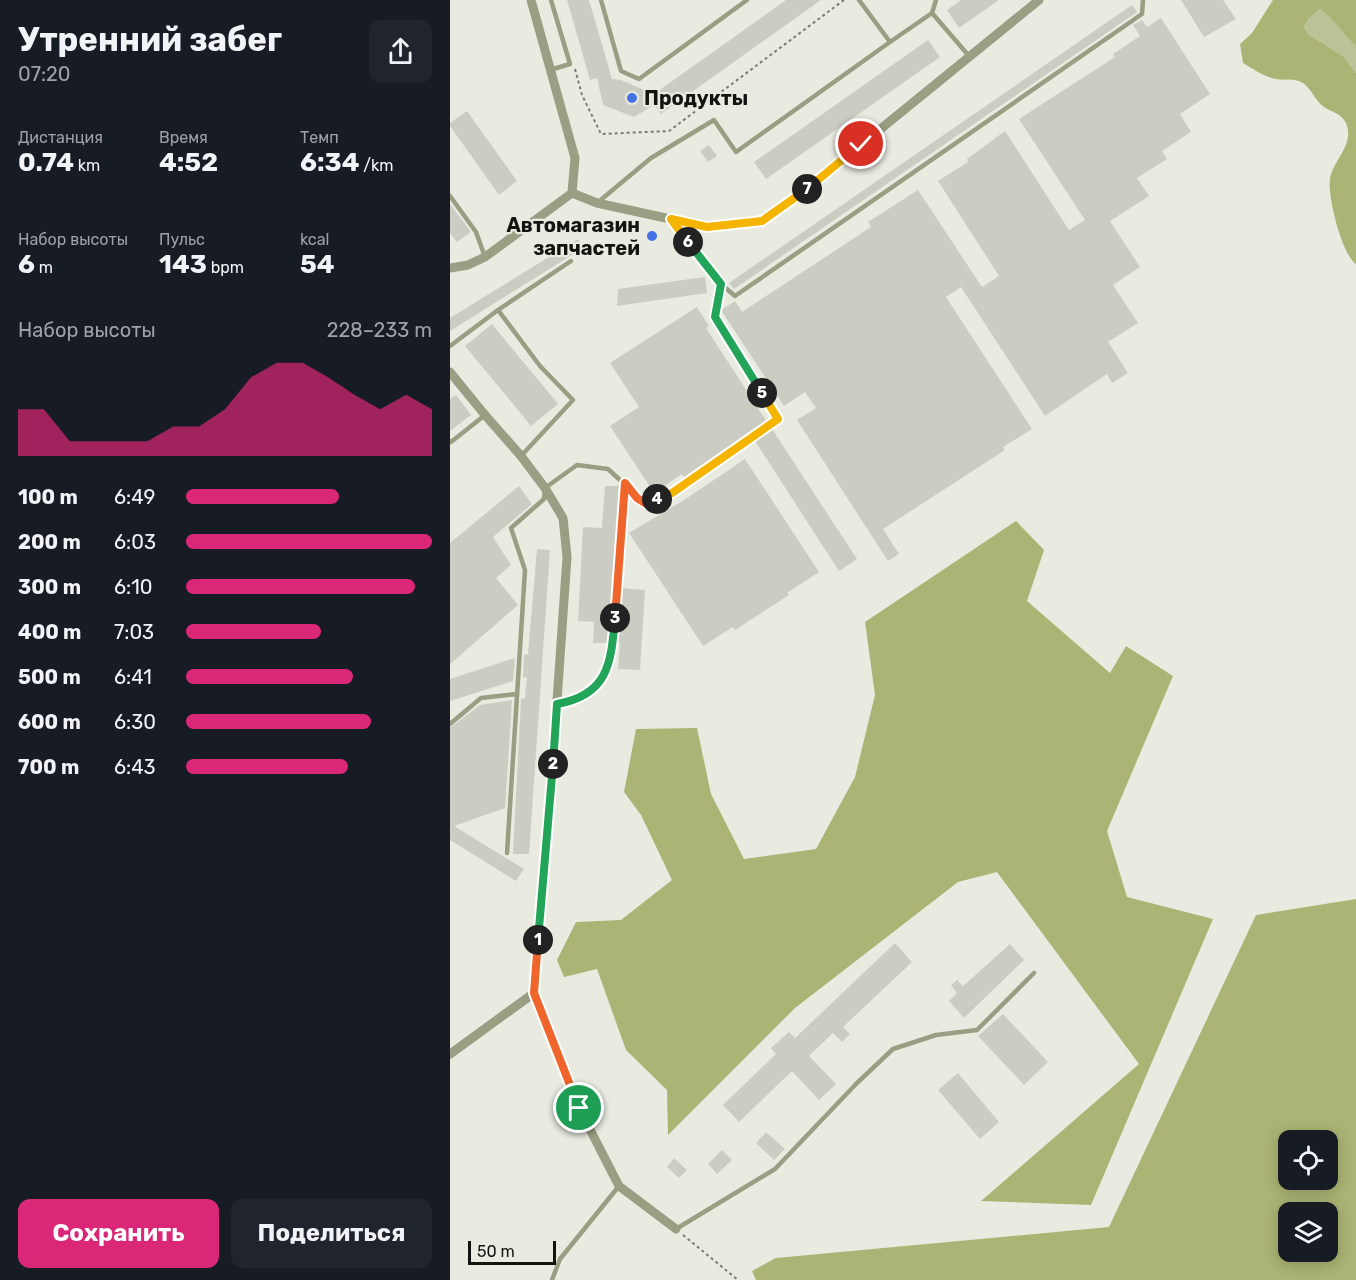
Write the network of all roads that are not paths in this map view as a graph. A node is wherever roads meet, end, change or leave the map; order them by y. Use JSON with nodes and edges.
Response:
{"nodes":[{"id":1,"x":531,"y":0,"type":"edge"},
{"id":2,"x":551,"y":0,"type":"edge"},
{"id":3,"x":601,"y":0,"type":"edge"},
{"id":4,"x":747,"y":0,"type":"edge"},
{"id":5,"x":859,"y":0,"type":"edge"},
{"id":6,"x":936,"y":0,"type":"edge"},
{"id":7,"x":1039,"y":0,"type":"edge"},
{"id":8,"x":1143,"y":0,"type":"edge"},
{"id":9,"x":932,"y":13,"type":"junction"},
{"id":10,"x":890,"y":42,"type":"junction"},
{"id":11,"x":969,"y":57,"type":"junction"},
{"id":12,"x":550,"y":70,"type":"junction"},
{"id":13,"x":572,"y":193,"type":"junction"},
{"id":14,"x":450,"y":196,"type":"edge"},
{"id":15,"x":597,"y":203,"type":"junction"},
{"id":16,"x":671,"y":219,"type":"junction"},
{"id":17,"x":485,"y":257,"type":"junction"},
{"id":18,"x":571,"y":261,"type":"dead end"},
{"id":19,"x":450,"y":268,"type":"edge"},
{"id":20,"x":721,"y":284,"type":"junction"},
{"id":21,"x":498,"y":310,"type":"junction"},
{"id":22,"x":450,"y":346,"type":"edge"},
{"id":23,"x":450,"y":372,"type":"edge"},
{"id":24,"x":484,"y":415,"type":"junction"},
{"id":25,"x":450,"y":441,"type":"edge"},
{"id":26,"x":521,"y":456,"type":"junction"},
{"id":27,"x":625,"y":483,"type":"junction"},
{"id":28,"x":545,"y":488,"type":"junction"},
{"id":29,"x":517,"y":694,"type":"junction"},
{"id":30,"x":557,"y":704,"type":"junction"},
{"id":31,"x":450,"y":724,"type":"edge"},
{"id":32,"x":507,"y":853,"type":"dead end"},
{"id":33,"x":1034,"y":973,"type":"dead end"},
{"id":34,"x":534,"y":993,"type":"junction"},
{"id":35,"x":450,"y":1054,"type":"edge"},
{"id":36,"x":619,"y":1186,"type":"junction"},
{"id":37,"x":676,"y":1229,"type":"joint"},
{"id":38,"x":552,"y":1280,"type":"edge"}],
"edges":[{"from":1,"to":12,"type":"street"},
{"from":2,"to":12,"type":"lane"},
{"from":3,"to":4,"type":"lane"},
{"from":5,"to":10,"type":"lane"},
{"from":6,"to":9,"type":"lane"},
{"from":7,"to":11,"type":"street"},
{"from":8,"to":20,"type":"lane"},
{"from":9,"to":10,"type":"lane"},
{"from":9,"to":11,"type":"lane"},
{"from":10,"to":15,"type":"lane"},
{"from":11,"to":16,"type":"street"},
{"from":12,"to":13,"type":"street"},
{"from":13,"to":15,"type":"street"},
{"from":13,"to":17,"type":"street"},
{"from":14,"to":17,"type":"lane"},
{"from":15,"to":16,"type":"street"},
{"from":16,"to":20,"type":"lane"},
{"from":17,"to":19,"type":"street"},
{"from":18,"to":21,"type":"lane"},
{"from":20,"to":27,"type":"lane"},
{"from":21,"to":22,"type":"lane"},
{"from":21,"to":26,"type":"lane"},
{"from":23,"to":24,"type":"street"},
{"from":24,"to":25,"type":"lane"},
{"from":24,"to":26,"type":"street"},
{"from":26,"to":28,"type":"street"},
{"from":27,"to":28,"type":"lane"},
{"from":27,"to":30,"type":"lane"},
{"from":28,"to":29,"type":"lane"},
{"from":28,"to":30,"type":"street"},
{"from":29,"to":31,"type":"lane"},
{"from":29,"to":32,"type":"lane"},
{"from":30,"to":34,"type":"street"},
{"from":33,"to":37,"type":"lane"},
{"from":34,"to":35,"type":"street"},
{"from":34,"to":36,"type":"street"},
{"from":36,"to":37,"type":"street"},
{"from":36,"to":38,"type":"lane"}]}
